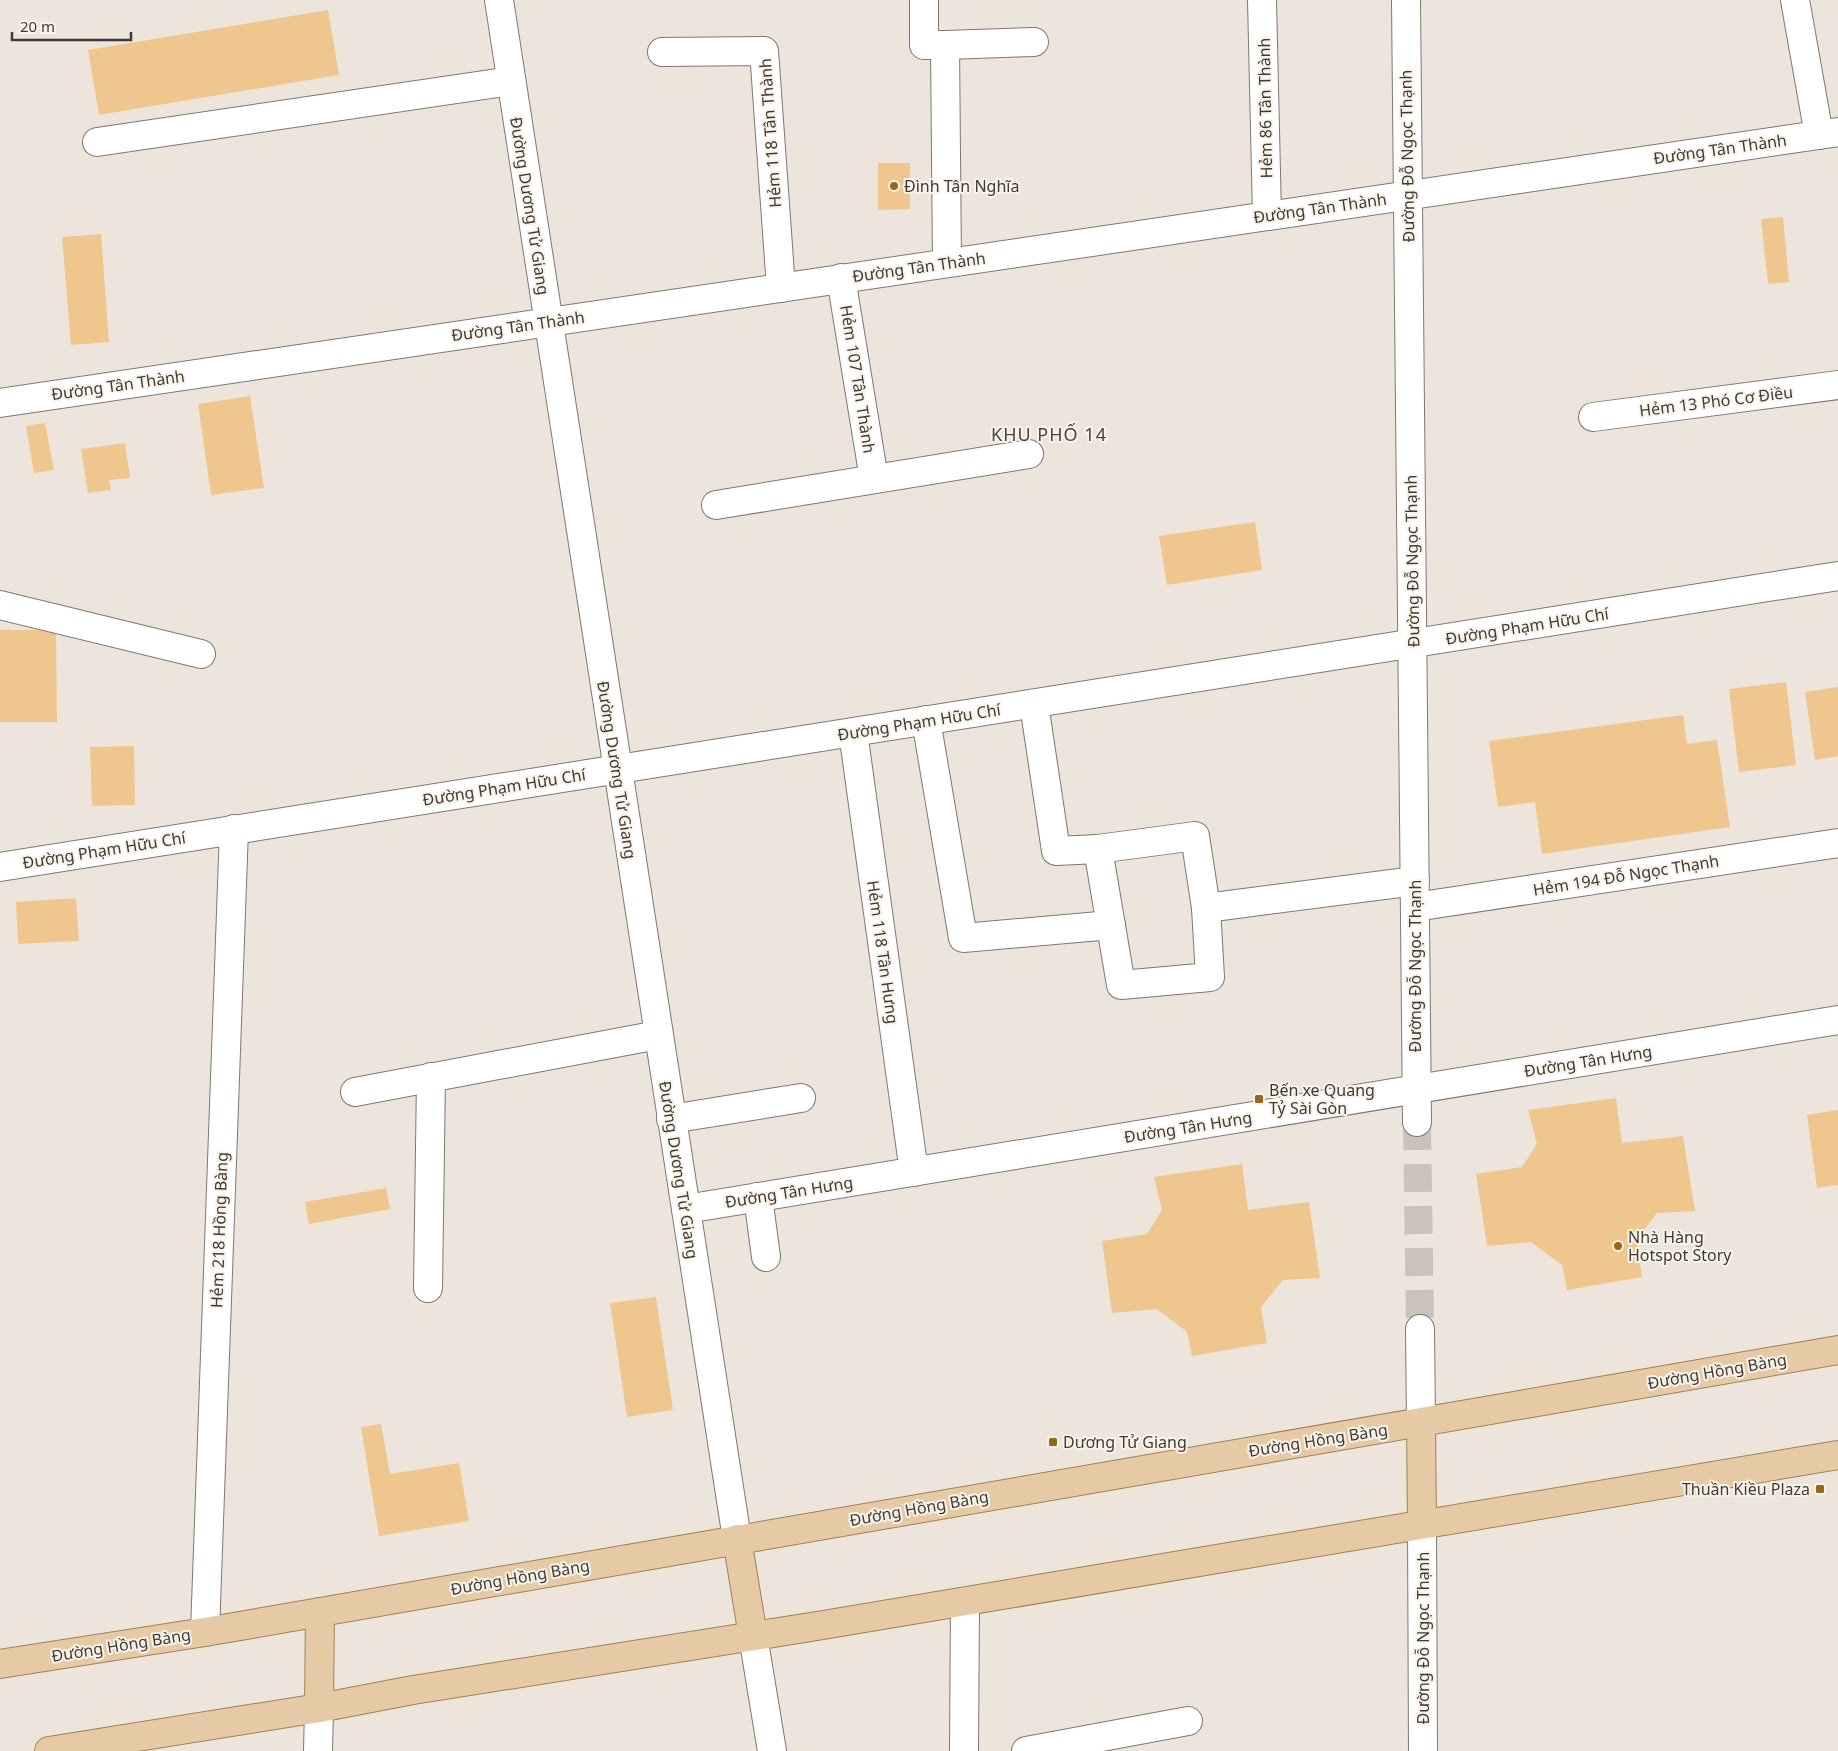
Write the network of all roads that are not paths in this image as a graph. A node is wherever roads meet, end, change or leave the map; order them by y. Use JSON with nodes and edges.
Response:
{"nodes":[{"id":1,"x":499,"y":0,"type":"edge"},
{"id":2,"x":924,"y":0,"type":"edge"},
{"id":3,"x":1262,"y":0,"type":"edge"},
{"id":4,"x":1406,"y":0,"type":"edge"},
{"id":5,"x":1795,"y":0,"type":"edge"},
{"id":6,"x":1034,"y":42,"type":"dead end"},
{"id":7,"x":945,"y":45,"type":"junction"},
{"id":8,"x":662,"y":52,"type":"dead end"},
{"id":9,"x":511,"y":81,"type":"junction"},
{"id":10,"x":1829,"y":133,"type":"edge"},
{"id":11,"x":97,"y":142,"type":"dead end"},
{"id":12,"x":1407,"y":195,"type":"junction"},
{"id":13,"x":1267,"y":216,"type":"junction"},
{"id":14,"x":947,"y":263,"type":"junction"},
{"id":15,"x":841,"y":278,"type":"junction"},
{"id":16,"x":781,"y":288,"type":"junction"},
{"id":17,"x":548,"y":322,"type":"junction"},
{"id":18,"x":1838,"y":386,"type":"edge"},
{"id":19,"x":0,"y":403,"type":"edge"},
{"id":20,"x":1593,"y":417,"type":"dead end"},
{"id":21,"x":1029,"y":454,"type":"dead end"},
{"id":22,"x":874,"y":479,"type":"junction"},
{"id":23,"x":716,"y":505,"type":"dead end"},
{"id":24,"x":1838,"y":576,"type":"edge"},
{"id":25,"x":0,"y":605,"type":"edge"},
{"id":26,"x":1413,"y":644,"type":"junction"},
{"id":27,"x":201,"y":654,"type":"dead end"},
{"id":28,"x":1034,"y":704,"type":"junction"},
{"id":29,"x":926,"y":720,"type":"junction"},
{"id":30,"x":853,"y":732,"type":"junction"},
{"id":31,"x":617,"y":769,"type":"junction"},
{"id":32,"x":234,"y":829,"type":"junction"},
{"id":33,"x":1838,"y":843,"type":"edge"},
{"id":34,"x":1098,"y":849,"type":"junction"},
{"id":35,"x":0,"y":866,"type":"edge"},
{"id":36,"x":1415,"y":894,"type":"junction"},
{"id":37,"x":1206,"y":908,"type":"junction"},
{"id":38,"x":1111,"y":925,"type":"junction"},
{"id":39,"x":1838,"y":1020,"type":"edge"},
{"id":40,"x":658,"y":1035,"type":"junction"},
{"id":41,"x":431,"y":1077,"type":"junction"},
{"id":42,"x":1416,"y":1090,"type":"junction"},
{"id":43,"x":355,"y":1092,"type":"dead end"},
{"id":44,"x":801,"y":1098,"type":"dead end"},
{"id":45,"x":671,"y":1119,"type":"junction"},
{"id":46,"x":1417,"y":1122,"type":"tunnel mouth"},
{"id":47,"x":914,"y":1172,"type":"junction"},
{"id":48,"x":758,"y":1197,"type":"junction"},
{"id":49,"x":686,"y":1209,"type":"junction"},
{"id":50,"x":766,"y":1257,"type":"dead end"},
{"id":51,"x":428,"y":1288,"type":"dead end"},
{"id":52,"x":1420,"y":1329,"type":"tunnel mouth"},
{"id":53,"x":1838,"y":1350,"type":"edge"},
{"id":54,"x":1421,"y":1423,"type":"junction"},
{"id":55,"x":1838,"y":1455,"type":"edge"},
{"id":56,"x":1422,"y":1524,"type":"junction"},
{"id":57,"x":737,"y":1539,"type":"junction"},
{"id":58,"x":965,"y":1602,"type":"junction"},
{"id":59,"x":320,"y":1612,"type":"junction"},
{"id":60,"x":205,"y":1632,"type":"junction"},
{"id":61,"x":753,"y":1636,"type":"junction"},
{"id":62,"x":0,"y":1664,"type":"edge"},
{"id":63,"x":318,"y":1708,"type":"junction"},
{"id":64,"x":1188,"y":1722,"type":"dead end"},
{"id":65,"x":49,"y":1751,"type":"edge"},
{"id":66,"x":318,"y":1751,"type":"edge"},
{"id":67,"x":772,"y":1751,"type":"edge"},
{"id":68,"x":964,"y":1751,"type":"edge"},
{"id":69,"x":1026,"y":1751,"type":"edge"},
{"id":70,"x":1423,"y":1751,"type":"edge"}],
"edges":[{"from":1,"to":9,"type":"street","name":"Đường Dương Tử Giang"},
{"from":2,"to":7,"type":"street"},
{"from":3,"to":13,"type":"street","name":"Hẻm 86 Tân Thành"},
{"from":4,"to":12,"type":"street","name":"Đường Đỗ Ngọc Thạnh"},
{"from":5,"to":10,"type":"street"},
{"from":6,"to":7,"type":"street"},
{"from":7,"to":14,"type":"street"},
{"from":8,"to":16,"type":"street","name":"Hẻm 118 Tân Thành"},
{"from":9,"to":11,"type":"street"},
{"from":9,"to":17,"type":"street","name":"Đường Dương Tử Giang"},
{"from":10,"to":12,"type":"street","name":"Đường Tân Thành"},
{"from":12,"to":13,"type":"street","name":"Đường Tân Thành"},
{"from":12,"to":26,"type":"street","name":"Đường Đỗ Ngọc Thạnh"},
{"from":13,"to":14,"type":"street","name":"Đường Tân Thành"},
{"from":14,"to":15,"type":"street","name":"Đường Tân Thành"},
{"from":15,"to":16,"type":"street","name":"Đường Tân Thành"},
{"from":15,"to":22,"type":"street","name":"Hẻm 107 Tân Thành"},
{"from":16,"to":17,"type":"street","name":"Đường Tân Thành"},
{"from":17,"to":19,"type":"street","name":"Đường Tân Thành"},
{"from":17,"to":31,"type":"street","name":"Đường Dương Tử Giang"},
{"from":18,"to":20,"type":"street","name":"Hẻm 13 Phó Cơ Điều"},
{"from":21,"to":22,"type":"street"},
{"from":22,"to":23,"type":"street"},
{"from":24,"to":26,"type":"street","name":"Đường Phạm Hữu Chí"},
{"from":25,"to":27,"type":"street"},
{"from":26,"to":28,"type":"street","name":"Đường Phạm Hữu Chí"},
{"from":26,"to":36,"type":"street","name":"Đường Đỗ Ngọc Thạnh"},
{"from":28,"to":29,"type":"street","name":"Đường Phạm Hữu Chí"},
{"from":28,"to":34,"type":"street"},
{"from":29,"to":30,"type":"street","name":"Đường Phạm Hữu Chí"},
{"from":29,"to":38,"type":"street"},
{"from":30,"to":31,"type":"street","name":"Đường Phạm Hữu Chí"},
{"from":30,"to":47,"type":"street","name":"Hẻm 118 Tân Hưng"},
{"from":31,"to":32,"type":"street","name":"Đường Phạm Hữu Chí"},
{"from":31,"to":40,"type":"street","name":"Đường Dương Tử Giang"},
{"from":32,"to":35,"type":"street","name":"Đường Phạm Hữu Chí"},
{"from":32,"to":60,"type":"street","name":"Hẻm 218 Hồng Bàng"},
{"from":33,"to":36,"type":"street","name":"Hẻm 194 Đỗ Ngọc Thạnh"},
{"from":34,"to":37,"type":"street"},
{"from":34,"to":38,"type":"street"},
{"from":36,"to":37,"type":"street","name":"Hẻm 194 Đỗ Ngọc Thạnh"},
{"from":36,"to":42,"type":"street","name":"Đường Đỗ Ngọc Thạnh"},
{"from":37,"to":38,"type":"street"},
{"from":39,"to":42,"type":"street","name":"Đường Tân Hưng"},
{"from":40,"to":41,"type":"street"},
{"from":40,"to":45,"type":"street","name":"Đường Dương Tử Giang"},
{"from":41,"to":43,"type":"street"},
{"from":41,"to":51,"type":"street"},
{"from":42,"to":46,"type":"street","name":"Đường Đỗ Ngọc Thạnh"},
{"from":42,"to":47,"type":"street","name":"Đường Tân Hưng"},
{"from":44,"to":45,"type":"street"},
{"from":45,"to":49,"type":"street","name":"Đường Dương Tử Giang"},
{"from":47,"to":48,"type":"street","name":"Đường Tân Hưng"},
{"from":48,"to":49,"type":"street","name":"Đường Tân Hưng"},
{"from":48,"to":50,"type":"street"},
{"from":49,"to":57,"type":"street","name":"Đường Dương Tử Giang"},
{"from":52,"to":54,"type":"street"},
{"from":53,"to":54,"type":"main road","name":"Đường Hồng Bàng"},
{"from":54,"to":56,"type":"main road"},
{"from":54,"to":57,"type":"main road","name":"Đường Hồng Bàng"},
{"from":55,"to":56,"type":"main road"},
{"from":56,"to":58,"type":"main road"},
{"from":56,"to":70,"type":"street","name":"Đường Đỗ Ngọc Thạnh"},
{"from":57,"to":59,"type":"main road","name":"Đường Hồng Bàng"},
{"from":57,"to":61,"type":"main road"},
{"from":58,"to":61,"type":"main road"},
{"from":58,"to":68,"type":"street"},
{"from":59,"to":60,"type":"main road","name":"Đường Hồng Bàng"},
{"from":59,"to":63,"type":"main road"},
{"from":60,"to":62,"type":"main road","name":"Đường Hồng Bàng"},
{"from":61,"to":63,"type":"main road"},
{"from":61,"to":67,"type":"street"},
{"from":63,"to":65,"type":"main road"},
{"from":63,"to":66,"type":"street"},
{"from":64,"to":69,"type":"street"}]}
